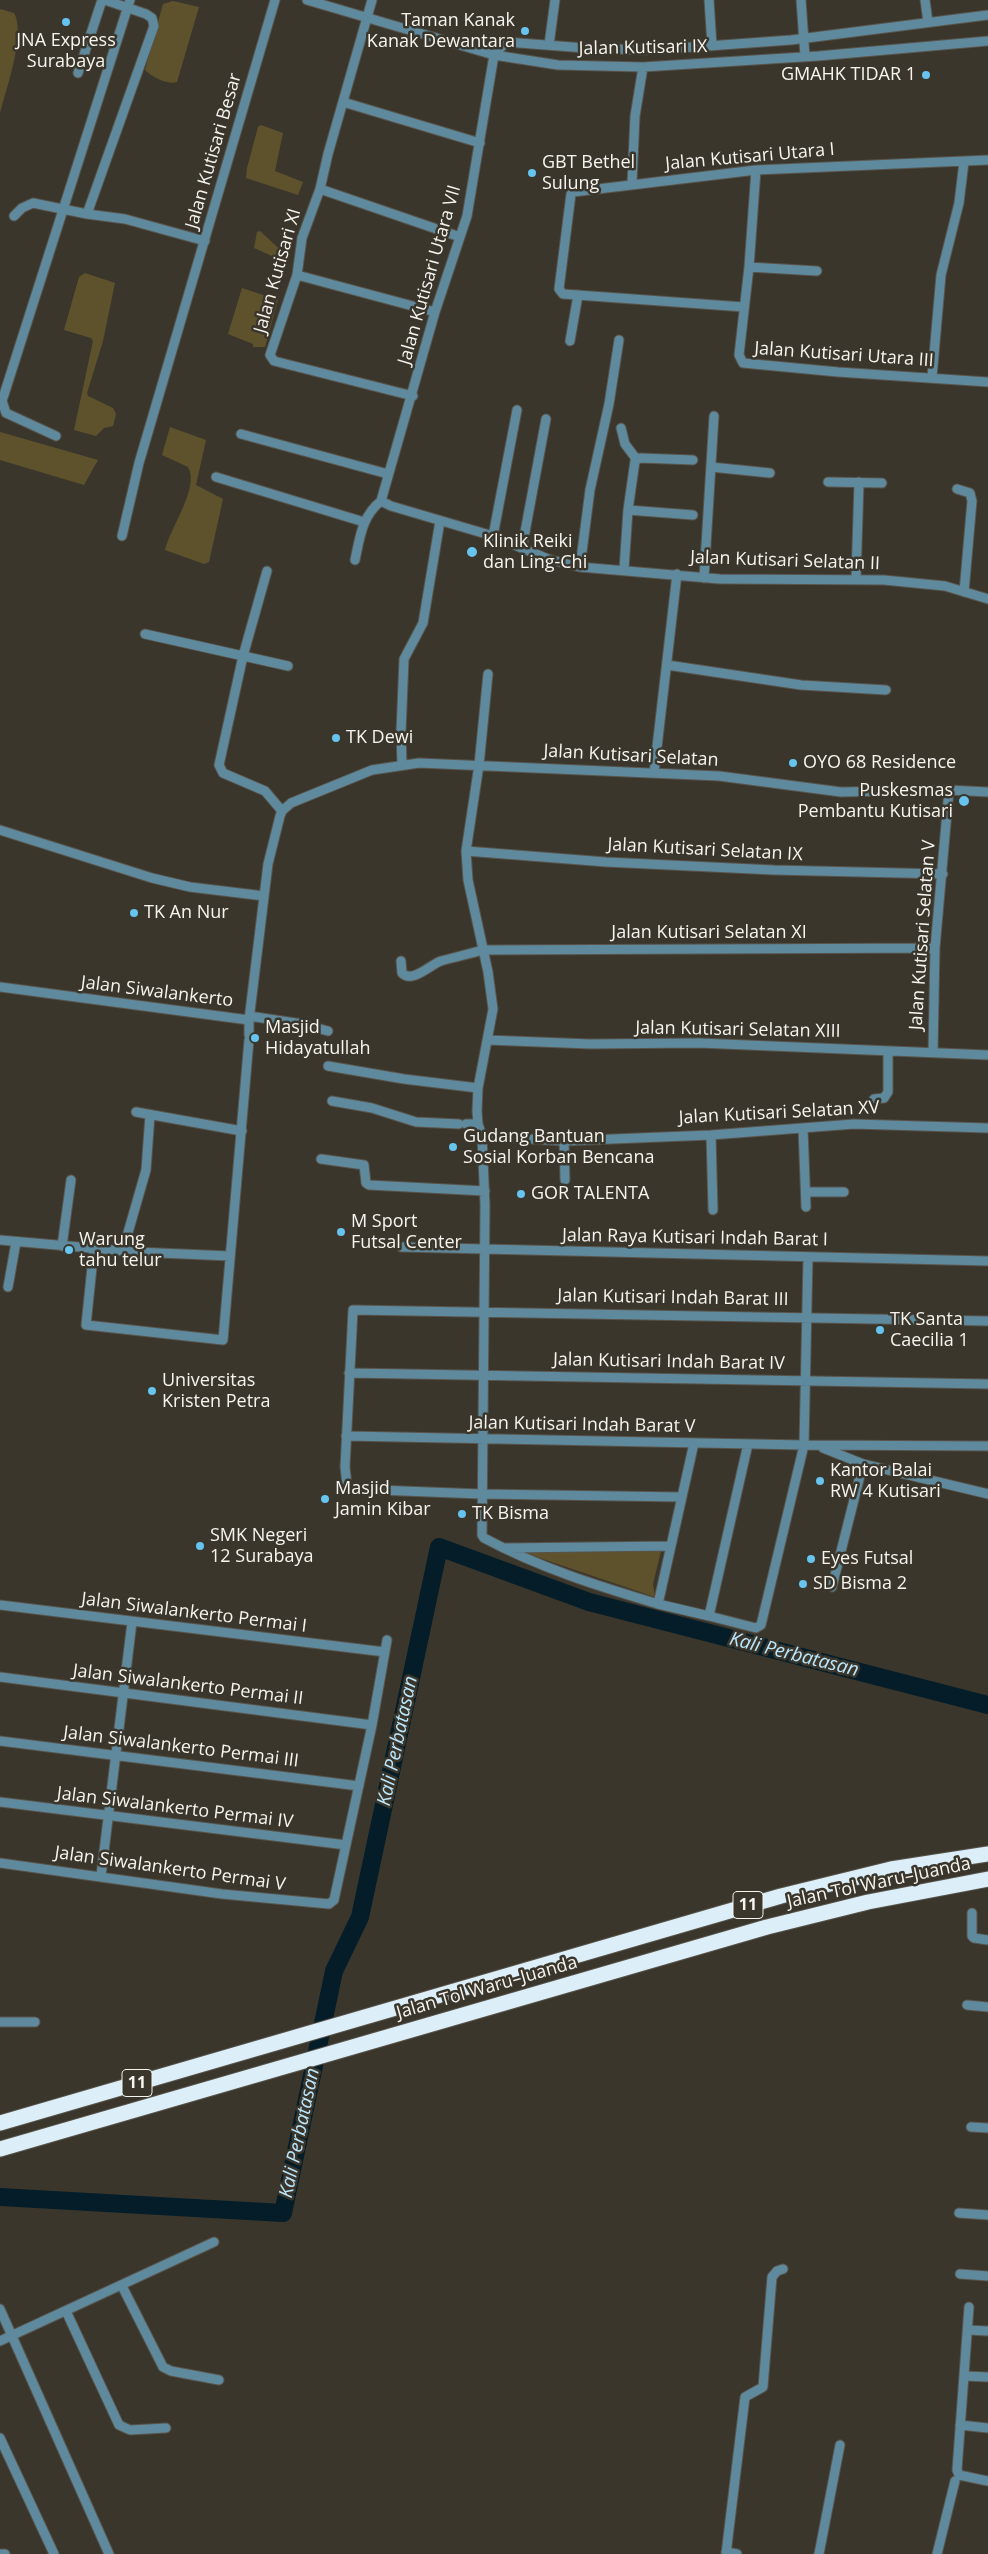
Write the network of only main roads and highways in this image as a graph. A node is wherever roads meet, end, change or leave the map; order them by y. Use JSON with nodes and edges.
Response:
{"nodes":[{"id":1,"x":988,"y":1854,"type":"edge"},
{"id":2,"x":988,"y":1879,"type":"edge"},
{"id":3,"x":0,"y":2123,"type":"edge"},
{"id":4,"x":0,"y":2149,"type":"edge"}],
"edges":[{"from":1,"to":3,"type":"highway","name":"Jalan Tol Waru–Juanda","number":"11"},
{"from":2,"to":4,"type":"highway","name":"Jalan Tol Waru–Juanda","number":"11"}]}
